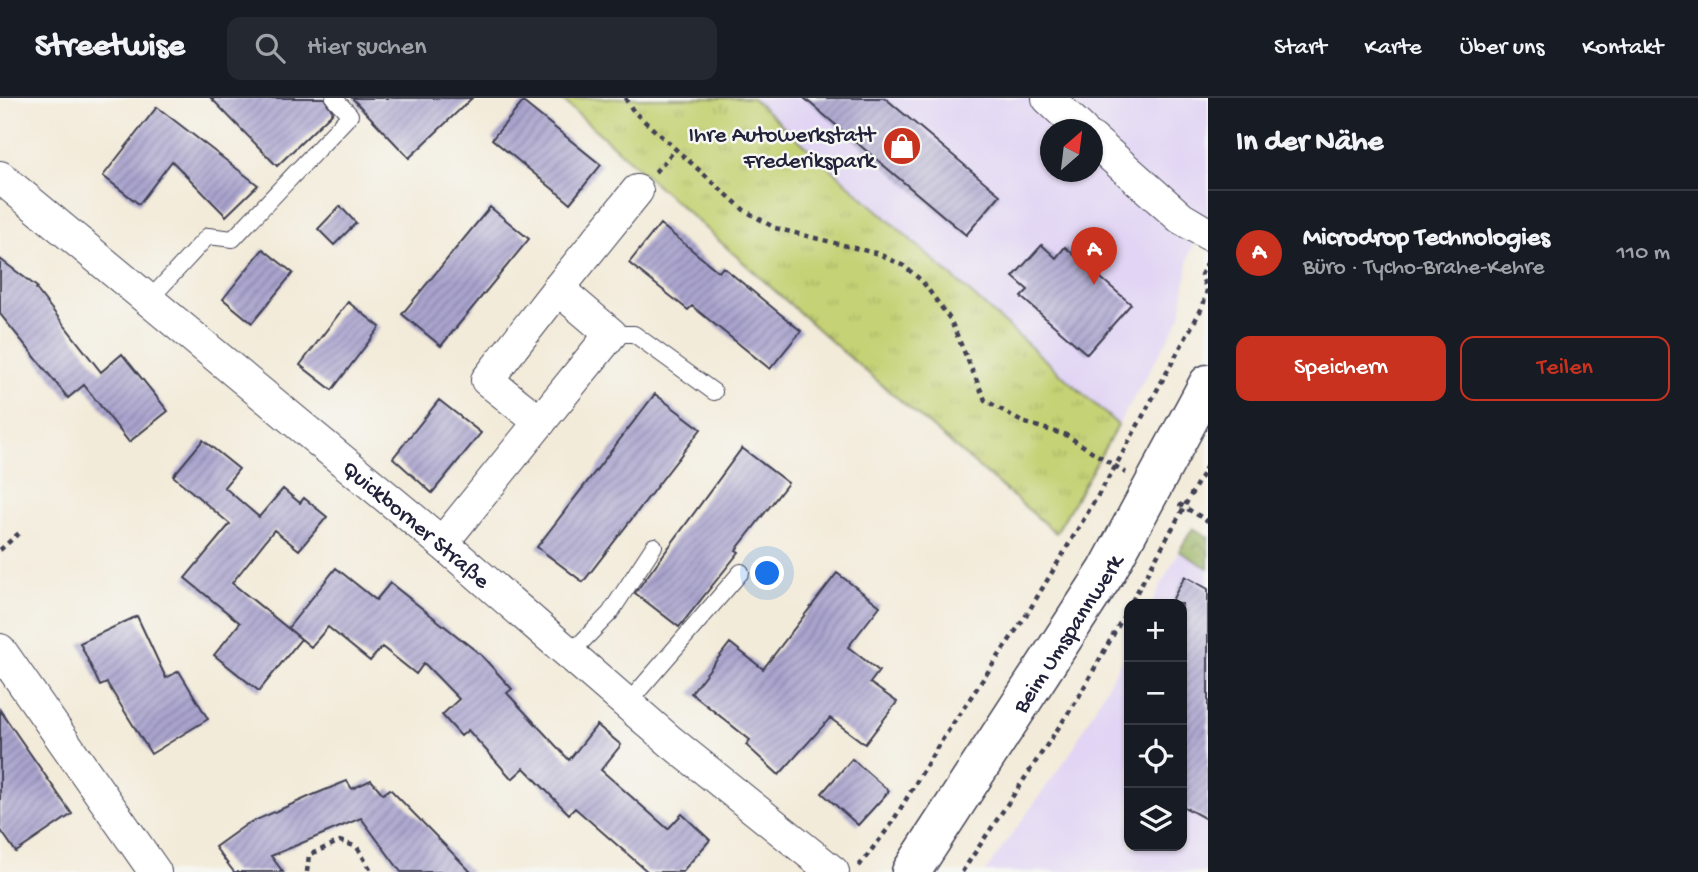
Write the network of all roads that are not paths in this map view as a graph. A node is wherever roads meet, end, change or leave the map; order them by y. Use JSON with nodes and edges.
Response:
{"nodes":[{"id":1,"x":334,"y":98,"type":"edge"},
{"id":2,"x":1048,"y":98,"type":"edge"},
{"id":3,"x":1070,"y":119,"type":"edge"},
{"id":4,"x":1103,"y":148,"type":"edge"},
{"id":5,"x":0,"y":177,"type":"edge"},
{"id":6,"x":636,"y":191,"type":"dead end"},
{"id":7,"x":1208,"y":234,"type":"edge"},
{"id":8,"x":558,"y":289,"type":"junction"},
{"id":9,"x":149,"y":300,"type":"junction"},
{"id":10,"x":611,"y":334,"type":"junction"},
{"id":11,"x":1208,"y":384,"type":"edge"},
{"id":12,"x":714,"y":392,"type":"dead end"},
{"id":13,"x":541,"y":422,"type":"junction"},
{"id":14,"x":442,"y":543,"type":"junction"},
{"id":15,"x":654,"y":546,"type":"dead end"},
{"id":16,"x":741,"y":572,"type":"dead end"},
{"id":17,"x":0,"y":650,"type":"edge"},
{"id":18,"x":570,"y":654,"type":"junction"},
{"id":19,"x":627,"y":704,"type":"junction"},
{"id":20,"x":155,"y":872,"type":"edge"},
{"id":21,"x":833,"y":872,"type":"edge"},
{"id":22,"x":911,"y":872,"type":"edge"}],
"edges":[{"from":1,"to":9,"type":"lane"},
{"from":2,"to":3,"type":"street"},
{"from":4,"to":7,"type":"street"},
{"from":5,"to":9,"type":"street","name":"Quickborner Straße"},
{"from":6,"to":8,"type":"street"},
{"from":8,"to":10,"type":"street"},
{"from":8,"to":13,"type":"street"},
{"from":9,"to":14,"type":"street","name":"Quickborner Straße"},
{"from":10,"to":12,"type":"lane"},
{"from":10,"to":13,"type":"street"},
{"from":11,"to":22,"type":"street","name":"Beim Umspannwerk"},
{"from":13,"to":14,"type":"street"},
{"from":14,"to":18,"type":"street","name":"Quickborner Straße"},
{"from":15,"to":18,"type":"lane"},
{"from":16,"to":19,"type":"lane"},
{"from":17,"to":20,"type":"street"},
{"from":18,"to":19,"type":"street","name":"Quickborner Straße"},
{"from":19,"to":21,"type":"street","name":"Quickborner Straße"}]}
